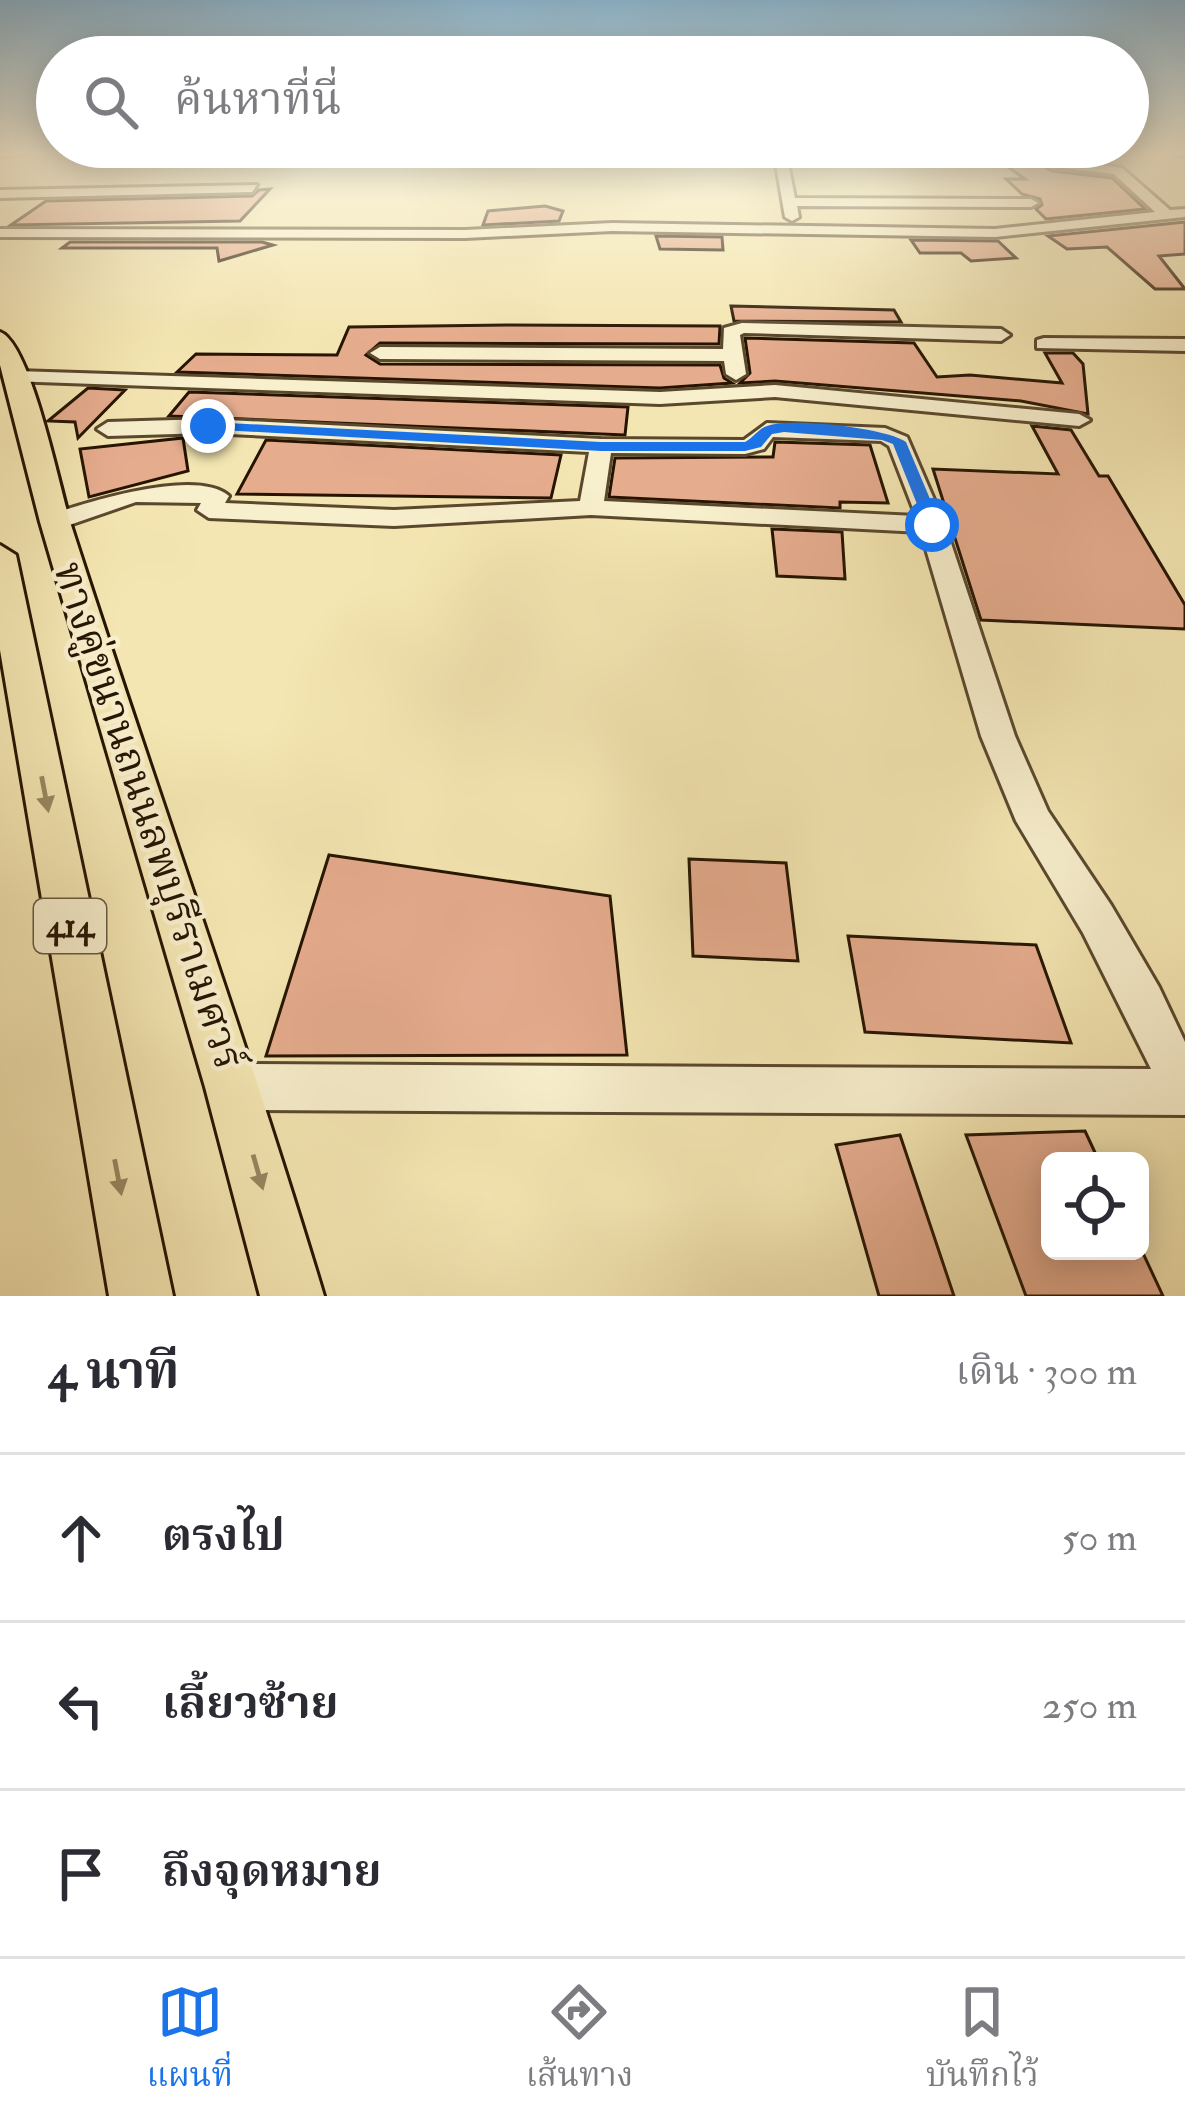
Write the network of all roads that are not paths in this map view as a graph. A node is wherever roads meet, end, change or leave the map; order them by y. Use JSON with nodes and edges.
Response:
{"nodes":[{"id":1,"x":791,"y":213,"type":"edge"},
{"id":2,"x":1154,"y":213,"type":"edge"},
{"id":3,"x":796,"y":231,"type":"junction"},
{"id":4,"x":0,"y":233,"type":"edge"},
{"id":5,"x":1001,"y":335,"type":"dead end"},
{"id":6,"x":1044,"y":344,"type":"dead end"},
{"id":7,"x":1185,"y":345,"type":"edge"},
{"id":8,"x":380,"y":353,"type":"dead end"},
{"id":9,"x":734,"y":355,"type":"junction"},
{"id":10,"x":9,"y":358,"type":"edge"},
{"id":11,"x":738,"y":392,"type":"junction"},
{"id":12,"x":1079,"y":420,"type":"dead end"},
{"id":13,"x":108,"y":429,"type":"dead end"},
{"id":14,"x":601,"y":446,"type":"junction"},
{"id":15,"x":591,"y":508,"type":"junction"},
{"id":16,"x":55,"y":523,"type":"junction"},
{"id":17,"x":932,"y":525,"type":"junction"},
{"id":18,"x":0,"y":556,"type":"edge"},
{"id":19,"x":1177,"y":1074,"type":"edge"},
{"id":20,"x":233,"y":1087,"type":"junction"},
{"id":21,"x":141,"y":1296,"type":"edge"},
{"id":22,"x":292,"y":1296,"type":"edge"}],
"edges":[{"from":1,"to":3,"type":"street"},
{"from":2,"to":3,"type":"street"},
{"from":3,"to":4,"type":"street"},
{"from":5,"to":9,"type":"street"},
{"from":6,"to":7,"type":"street"},
{"from":8,"to":9,"type":"street"},
{"from":9,"to":11,"type":"street"},
{"from":10,"to":11,"type":"street"},
{"from":10,"to":16,"type":"main road","name":"ทางคู่ขนานถนนลพบุรีราเมศวร์"},
{"from":11,"to":12,"type":"street"},
{"from":13,"to":14,"type":"street"},
{"from":14,"to":15,"type":"street"},
{"from":14,"to":17,"type":"street"},
{"from":15,"to":16,"type":"street"},
{"from":15,"to":17,"type":"street"},
{"from":16,"to":20,"type":"main road","name":"ทางคู่ขนานถนนลพบุรีราเมศวร์"},
{"from":17,"to":19,"type":"street"},
{"from":18,"to":21,"type":"main road","number":"414","one_way":true},
{"from":19,"to":20,"type":"street"},
{"from":20,"to":22,"type":"main road","name":"ทางคู่ขนานถนนลพบุรีราเมศวร์","one_way":true}]}
